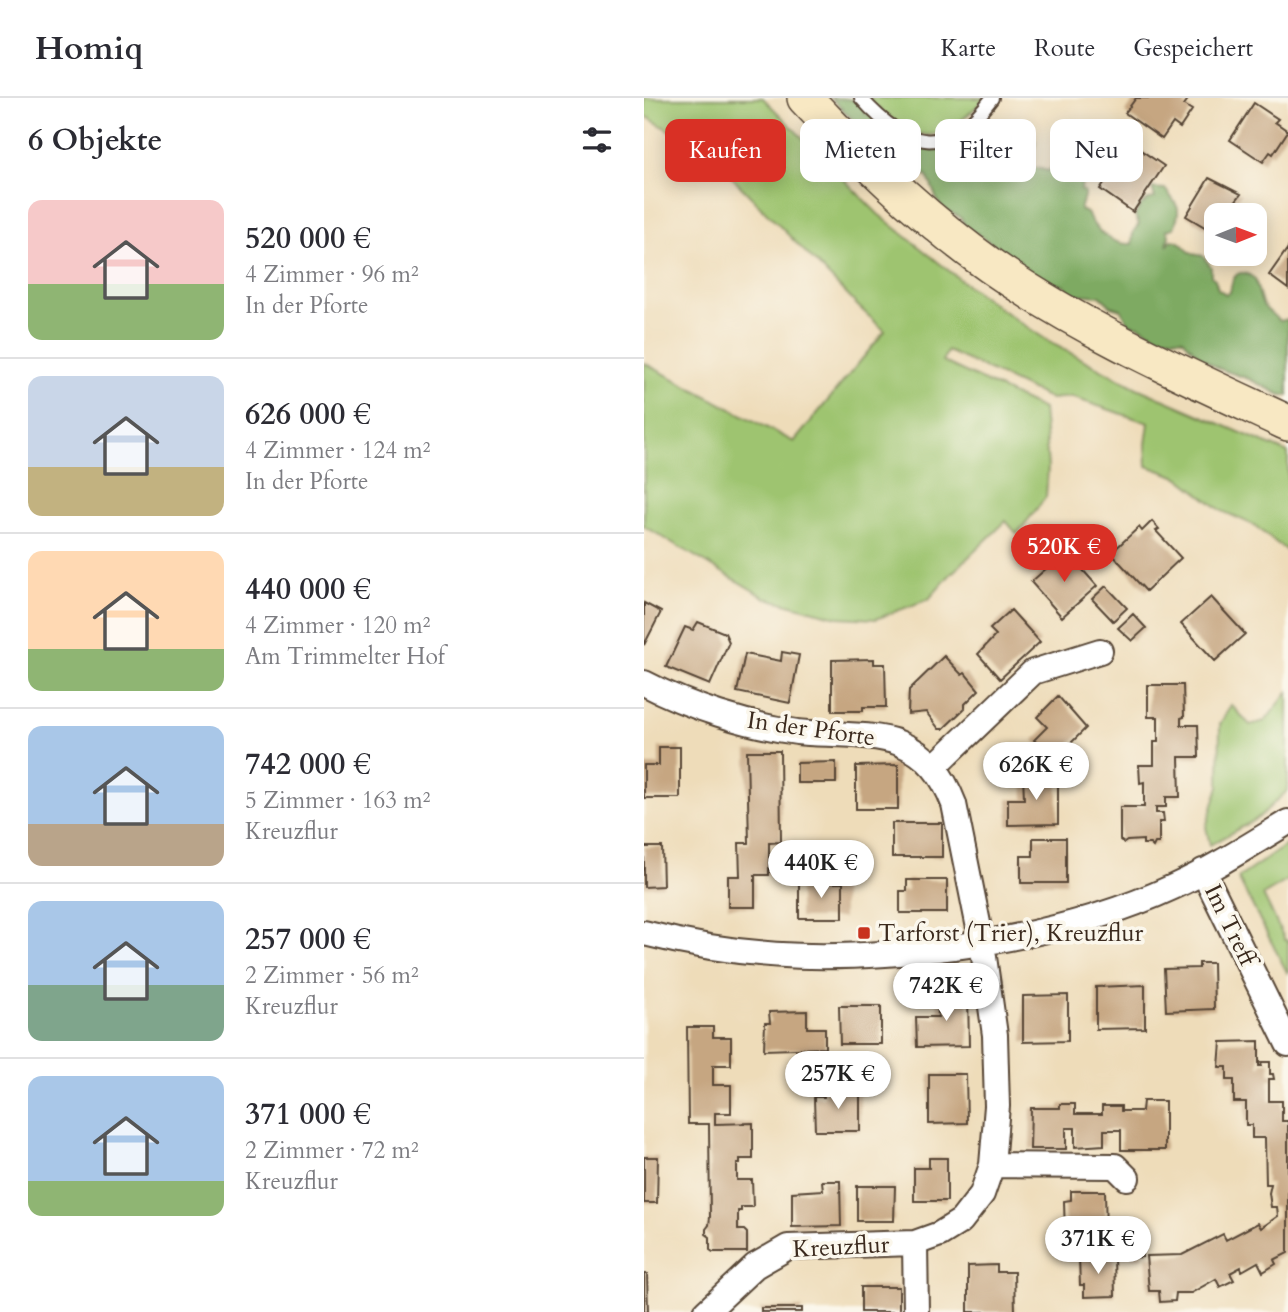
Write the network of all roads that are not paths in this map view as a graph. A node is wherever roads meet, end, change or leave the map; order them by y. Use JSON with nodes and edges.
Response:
{"nodes":[{"id":1,"x":805,"y":98,"type":"edge"},
{"id":2,"x":861,"y":98,"type":"edge"},
{"id":3,"x":992,"y":98,"type":"edge"},
{"id":4,"x":1288,"y":423,"type":"edge"},
{"id":5,"x":1100,"y":651,"type":"dead end"},
{"id":6,"x":644,"y":683,"type":"edge"},
{"id":7,"x":935,"y":766,"type":"junction"},
{"id":8,"x":1288,"y":822,"type":"edge"},
{"id":9,"x":1203,"y":872,"type":"junction"},
{"id":10,"x":644,"y":933,"type":"edge"},
{"id":11,"x":982,"y":943,"type":"junction"},
{"id":12,"x":1281,"y":1013,"type":"edge"},
{"id":13,"x":1288,"y":1044,"type":"edge"},
{"id":14,"x":992,"y":1165,"type":"junction"},
{"id":15,"x":1127,"y":1178,"type":"dead end"},
{"id":16,"x":915,"y":1243,"type":"junction"},
{"id":17,"x":706,"y":1312,"type":"edge"},
{"id":18,"x":916,"y":1312,"type":"edge"}],
"edges":[{"from":1,"to":4,"type":"main road"},
{"from":2,"to":3,"type":"lane"},
{"from":5,"to":7,"type":"street"},
{"from":6,"to":7,"type":"street","name":"In der Pforte"},
{"from":7,"to":11,"type":"street","name":"In der Pforte"},
{"from":8,"to":9,"type":"street"},
{"from":9,"to":11,"type":"street"},
{"from":9,"to":12,"type":"street","name":"Im Treff"},
{"from":10,"to":11,"type":"street"},
{"from":11,"to":14,"type":"street","name":"Kreuzflur"},
{"from":12,"to":13,"type":"street","name":"Im Treff"},
{"from":14,"to":15,"type":"street"},
{"from":14,"to":16,"type":"street","name":"Kreuzflur"},
{"from":16,"to":17,"type":"street","name":"Kreuzflur"},
{"from":16,"to":18,"type":"street","name":"Kreuzflur"}]}
